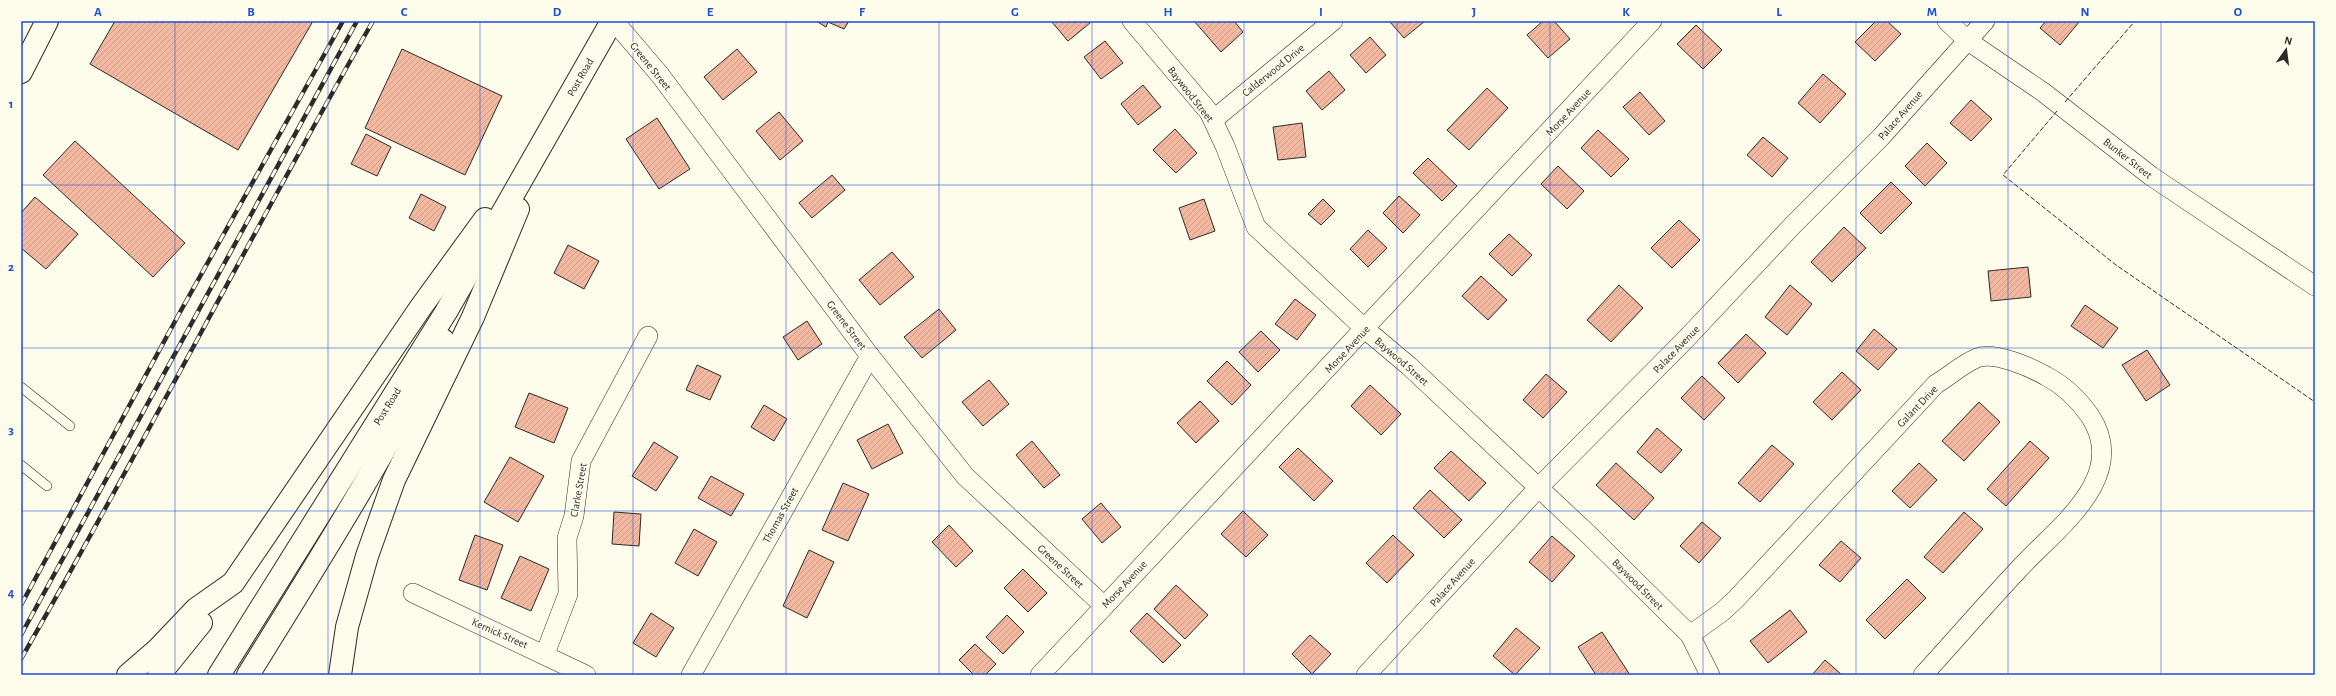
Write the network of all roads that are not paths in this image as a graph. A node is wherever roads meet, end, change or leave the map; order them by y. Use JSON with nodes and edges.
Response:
{"nodes":[{"id":1,"x":47,"y":21,"type":"edge"},
{"id":2,"x":613,"y":21,"type":"edge"},
{"id":3,"x":1132,"y":21,"type":"edge"},
{"id":4,"x":1333,"y":21,"type":"edge"},
{"id":5,"x":1652,"y":21,"type":"edge"},
{"id":6,"x":1947,"y":21,"type":"edge"},
{"id":7,"x":1985,"y":21,"type":"edge"},
{"id":8,"x":1968,"y":41,"type":"junction"},
{"id":9,"x":21,"y":72,"type":"edge"},
{"id":10,"x":1213,"y":120,"type":"junction"},
{"id":11,"x":548,"y":132,"type":"junction"},
{"id":12,"x":2315,"y":286,"type":"edge"},
{"id":13,"x":1366,"y":329,"type":"junction"},
{"id":14,"x":648,"y":336,"type":"dead end"},
{"id":15,"x":870,"y":356,"type":"junction"},
{"id":16,"x":21,"y":387,"type":"edge"},
{"id":17,"x":70,"y":426,"type":"dead end"},
{"id":18,"x":21,"y":464,"type":"edge"},
{"id":19,"x":47,"y":486,"type":"dead end"},
{"id":20,"x":1539,"y":487,"type":"junction"},
{"id":21,"x":233,"y":583,"type":"junction"},
{"id":22,"x":413,"y":593,"type":"dead end"},
{"id":23,"x":1104,"y":606,"type":"junction"},
{"id":24,"x":1690,"y":635,"type":"junction"},
{"id":25,"x":545,"y":654,"type":"junction"},
{"id":26,"x":128,"y":675,"type":"edge"},
{"id":27,"x":159,"y":675,"type":"edge"},
{"id":28,"x":219,"y":675,"type":"edge"},
{"id":29,"x":248,"y":675,"type":"edge"},
{"id":30,"x":340,"y":675,"type":"edge"},
{"id":31,"x":586,"y":675,"type":"edge"},
{"id":32,"x":691,"y":675,"type":"edge"},
{"id":33,"x":1040,"y":675,"type":"edge"},
{"id":34,"x":1366,"y":675,"type":"edge"},
{"id":35,"x":1710,"y":675,"type":"edge"},
{"id":36,"x":1923,"y":675,"type":"edge"}],
"edges":[{"from":1,"to":9,"type":"main road"},
{"from":2,"to":11,"type":"main road","name":"Post Road"},
{"from":2,"to":15,"type":"street","name":"Greene Street"},
{"from":3,"to":10,"type":"street","name":"Baywood Street"},
{"from":4,"to":10,"type":"street","name":"Calderwood Drive"},
{"from":5,"to":13,"type":"street","name":"Morse Avenue"},
{"from":6,"to":8,"type":"street","name":"Bunker Street"},
{"from":7,"to":8,"type":"street","name":"Palace Avenue"},
{"from":8,"to":12,"type":"street","name":"Bunker Street"},
{"from":8,"to":20,"type":"street","name":"Palace Avenue"},
{"from":10,"to":13,"type":"street","name":"Baywood Street"},
{"from":11,"to":21,"type":"main road"},
{"from":11,"to":28,"type":"main road","name":"Post Road"},
{"from":11,"to":29,"type":"main road","name":"Post Road"},
{"from":11,"to":30,"type":"main road"},
{"from":13,"to":20,"type":"street","name":"Baywood Street"},
{"from":13,"to":23,"type":"street","name":"Morse Avenue"},
{"from":14,"to":25,"type":"street","name":"Clarke Street"},
{"from":15,"to":23,"type":"street","name":"Greene Street"},
{"from":15,"to":32,"type":"street","name":"Thomas Street"},
{"from":16,"to":17,"type":"lane"},
{"from":18,"to":19,"type":"lane"},
{"from":20,"to":24,"type":"street","name":"Baywood Street"},
{"from":20,"to":34,"type":"street","name":"Palace Avenue"},
{"from":21,"to":26,"type":"main road"},
{"from":21,"to":27,"type":"main road"},
{"from":22,"to":25,"type":"street","name":"Kernick Street"},
{"from":23,"to":33,"type":"street","name":"Morse Avenue"},
{"from":24,"to":35,"type":"street","name":"Baywood Street"},
{"from":24,"to":36,"type":"street","name":"Galant Drive"},
{"from":25,"to":31,"type":"street","name":"Kernick Street"}]}
